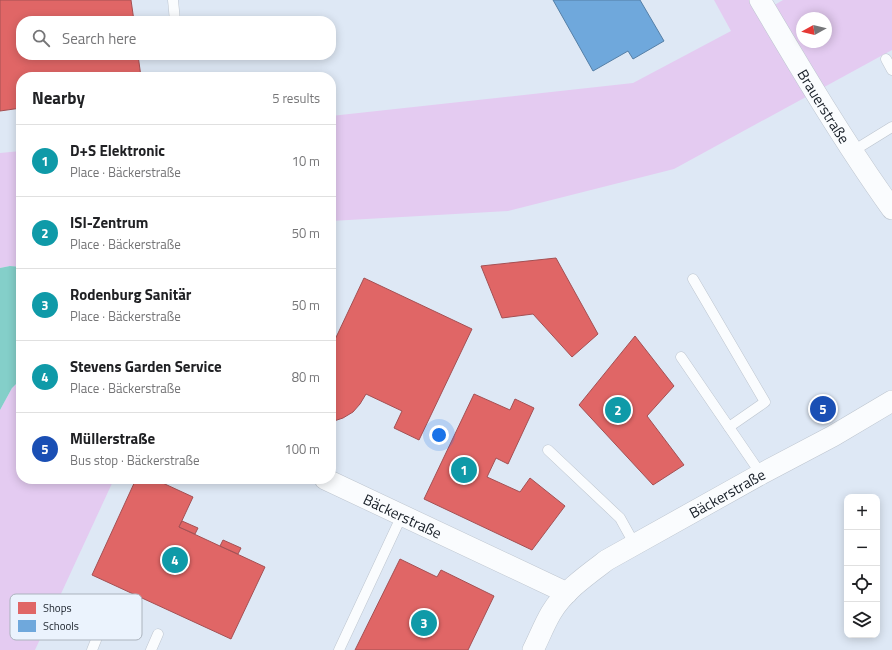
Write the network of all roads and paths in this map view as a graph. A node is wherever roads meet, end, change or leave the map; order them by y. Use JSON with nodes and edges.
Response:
{"nodes":[{"id":1,"x":173,"y":0,"type":"edge"},
{"id":2,"x":760,"y":0,"type":"edge"},
{"id":3,"x":175,"y":16,"type":"edge"},
{"id":4,"x":886,"y":59,"type":"dead end"},
{"id":5,"x":892,"y":70,"type":"edge"},
{"id":6,"x":892,"y":126,"type":"edge"},
{"id":7,"x":853,"y":151,"type":"junction"},
{"id":8,"x":892,"y":209,"type":"edge"},
{"id":9,"x":692,"y":279,"type":"dead end"},
{"id":10,"x":681,"y":357,"type":"dead end"},
{"id":11,"x":892,"y":401,"type":"edge"},
{"id":12,"x":729,"y":427,"type":"junction"},
{"id":13,"x":548,"y":450,"type":"dead end"},
{"id":14,"x":761,"y":474,"type":"junction"},
{"id":15,"x":336,"y":484,"type":"edge"},
{"id":16,"x":402,"y":515,"type":"junction"},
{"id":17,"x":635,"y":544,"type":"junction"},
{"id":18,"x":566,"y":593,"type":"junction"},
{"id":19,"x":158,"y":634,"type":"dead end"},
{"id":20,"x":96,"y":640,"type":"edge"},
{"id":21,"x":92,"y":650,"type":"edge"},
{"id":22,"x":151,"y":650,"type":"edge"},
{"id":23,"x":338,"y":650,"type":"edge"},
{"id":24,"x":533,"y":650,"type":"edge"}],
"edges":[{"from":1,"to":3,"type":"lane"},
{"from":2,"to":7,"type":"street","name":"Brauerstraße"},
{"from":4,"to":5,"type":"lane"},
{"from":6,"to":7,"type":"lane"},
{"from":7,"to":8,"type":"street","name":"Brauerstraße"},
{"from":9,"to":12,"type":"lane"},
{"from":10,"to":12,"type":"lane"},
{"from":11,"to":14,"type":"street","name":"Bäckerstraße"},
{"from":12,"to":14,"type":"lane"},
{"from":13,"to":17,"type":"lane"},
{"from":14,"to":17,"type":"street","name":"Bäckerstraße"},
{"from":15,"to":16,"type":"street","name":"Bäckerstraße"},
{"from":16,"to":18,"type":"street","name":"Bäckerstraße"},
{"from":16,"to":23,"type":"lane"},
{"from":17,"to":18,"type":"street","name":"Bäckerstraße"},
{"from":18,"to":24,"type":"street","name":"Bäckerstraße"},
{"from":19,"to":22,"type":"lane"},
{"from":20,"to":21,"type":"lane"}]}
